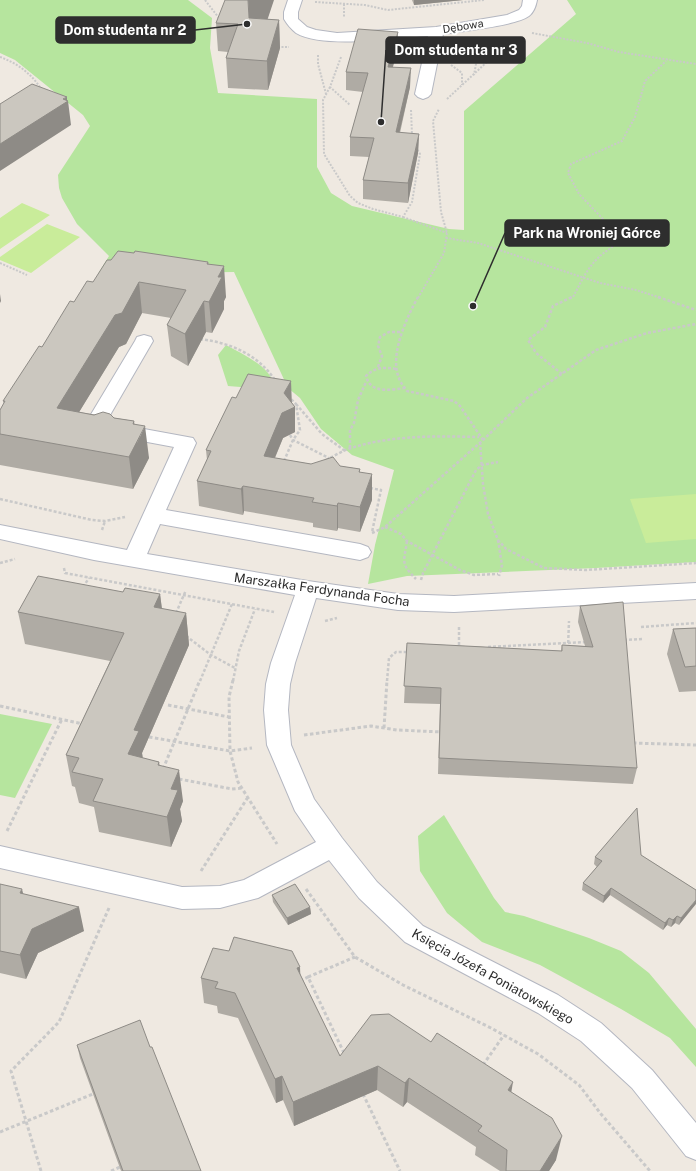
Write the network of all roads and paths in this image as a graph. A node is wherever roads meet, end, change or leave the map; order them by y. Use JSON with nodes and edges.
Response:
{"nodes":[{"id":1,"x":205,"y":0,"type":"edge"},
{"id":2,"x":295,"y":0,"type":"edge"},
{"id":3,"x":484,"y":0,"type":"edge"},
{"id":4,"x":530,"y":0,"type":"edge"},
{"id":5,"x":316,"y":2,"type":"dead end"},
{"id":6,"x":218,"y":24,"type":"edge"},
{"id":7,"x":436,"y":31,"type":"junction"},
{"id":8,"x":526,"y":32,"type":"dead end"},
{"id":9,"x":321,"y":42,"type":"junction"},
{"id":10,"x":506,"y":45,"type":"dead end"},
{"id":11,"x":482,"y":46,"type":"dead end"},
{"id":12,"x":344,"y":50,"type":"dead end"},
{"id":13,"x":473,"y":50,"type":"junction"},
{"id":14,"x":0,"y":57,"type":"edge"},
{"id":15,"x":666,"y":60,"type":"junction"},
{"id":16,"x":696,"y":64,"type":"edge"},
{"id":17,"x":474,"y":75,"type":"junction"},
{"id":18,"x":462,"y":85,"type":"junction"},
{"id":19,"x":330,"y":87,"type":"junction"},
{"id":20,"x":41,"y":90,"type":"edge"},
{"id":21,"x":326,"y":94,"type":"junction"},
{"id":22,"x":423,"y":94,"type":"joint"},
{"id":23,"x":444,"y":103,"type":"dead end"},
{"id":24,"x":350,"y":105,"type":"dead end"},
{"id":25,"x":441,"y":106,"type":"dead end"},
{"id":26,"x":412,"y":137,"type":"edge"},
{"id":27,"x":417,"y":148,"type":"edge"},
{"id":28,"x":403,"y":217,"type":"junction"},
{"id":29,"x":447,"y":233,"type":"junction"},
{"id":30,"x":446,"y":238,"type":"junction"},
{"id":31,"x":0,"y":263,"type":"edge"},
{"id":32,"x":27,"y":275,"type":"dead end"},
{"id":33,"x":583,"y":277,"type":"junction"},
{"id":34,"x":696,"y":310,"type":"edge"},
{"id":35,"x":696,"y":324,"type":"edge"},
{"id":36,"x":402,"y":332,"type":"junction"},
{"id":37,"x":195,"y":338,"type":"edge"},
{"id":38,"x":144,"y":341,"type":"dead end"},
{"id":39,"x":378,"y":367,"type":"junction"},
{"id":40,"x":396,"y":369,"type":"junction"},
{"id":41,"x":562,"y":374,"type":"junction"},
{"id":42,"x":276,"y":382,"type":"edge"},
{"id":43,"x":366,"y":382,"type":"junction"},
{"id":44,"x":405,"y":388,"type":"junction"},
{"id":45,"x":286,"y":395,"type":"edge"},
{"id":46,"x":296,"y":404,"type":"junction"},
{"id":47,"x":290,"y":435,"type":"dead end"},
{"id":48,"x":480,"y":437,"type":"junction"},
{"id":49,"x":293,"y":440,"type":"junction"},
{"id":50,"x":483,"y":440,"type":"junction"},
{"id":51,"x":480,"y":442,"type":"junction"},
{"id":52,"x":350,"y":449,"type":"junction"},
{"id":53,"x":344,"y":451,"type":"junction"},
{"id":54,"x":330,"y":458,"type":"junction"},
{"id":55,"x":324,"y":460,"type":"edge"},
{"id":56,"x":333,"y":462,"type":"edge"},
{"id":57,"x":498,"y":462,"type":"dead end"},
{"id":58,"x":282,"y":465,"type":"edge"},
{"id":59,"x":482,"y":465,"type":"junction"},
{"id":60,"x":366,"y":487,"type":"edge"},
{"id":61,"x":0,"y":498,"type":"edge"},
{"id":62,"x":153,"y":515,"type":"junction"},
{"id":63,"x":385,"y":527,"type":"junction"},
{"id":64,"x":0,"y":532,"type":"edge"},
{"id":65,"x":372,"y":533,"type":"junction"},
{"id":66,"x":407,"y":540,"type":"junction"},
{"id":67,"x":498,"y":540,"type":"junction"},
{"id":68,"x":360,"y":552,"type":"joint"},
{"id":69,"x":433,"y":554,"type":"junction"},
{"id":70,"x":134,"y":559,"type":"junction"},
{"id":71,"x":696,"y":563,"type":"edge"},
{"id":72,"x":194,"y":570,"type":"junction"},
{"id":73,"x":65,"y":573,"type":"dead end"},
{"id":74,"x":498,"y":574,"type":"junction"},
{"id":75,"x":243,"y":577,"type":"junction"},
{"id":76,"x":89,"y":578,"type":"junction"},
{"id":77,"x":308,"y":589,"type":"junction"},
{"id":78,"x":81,"y":590,"type":"edge"},
{"id":79,"x":696,"y":591,"type":"edge"},
{"id":80,"x":183,"y":596,"type":"junction"},
{"id":81,"x":503,"y":602,"type":"junction"},
{"id":82,"x":232,"y":605,"type":"junction"},
{"id":83,"x":255,"y":609,"type":"dead end"},
{"id":84,"x":570,"y":615,"type":"dead end"},
{"id":85,"x":174,"y":617,"type":"edge"},
{"id":86,"x":339,"y":617,"type":"dead end"},
{"id":87,"x":459,"y":619,"type":"dead end"},
{"id":88,"x":696,"y":624,"type":"edge"},
{"id":89,"x":321,"y":627,"type":"dead end"},
{"id":90,"x":641,"y":627,"type":"dead end"},
{"id":91,"x":182,"y":633,"type":"edge"},
{"id":92,"x":643,"y":639,"type":"dead end"},
{"id":93,"x":621,"y":640,"type":"edge"},
{"id":94,"x":590,"y":642,"type":"edge"},
{"id":95,"x":568,"y":643,"type":"junction"},
{"id":96,"x":484,"y":648,"type":"edge"},
{"id":97,"x":451,"y":649,"type":"edge"},
{"id":98,"x":568,"y":649,"type":"edge"},
{"id":99,"x":411,"y":652,"type":"edge"},
{"id":100,"x":211,"y":654,"type":"junction"},
{"id":101,"x":235,"y":668,"type":"dead end"},
{"id":102,"x":168,"y":705,"type":"dead end"},
{"id":103,"x":0,"y":706,"type":"edge"},
{"id":104,"x":188,"y":710,"type":"junction"},
{"id":105,"x":229,"y":717,"type":"dead end"},
{"id":106,"x":62,"y":720,"type":"junction"},
{"id":107,"x":84,"y":724,"type":"edge"},
{"id":108,"x":384,"y":728,"type":"junction"},
{"id":109,"x":444,"y":732,"type":"edge"},
{"id":110,"x":311,"y":734,"type":"dead end"},
{"id":111,"x":149,"y":737,"type":"dead end"},
{"id":112,"x":175,"y":741,"type":"junction"},
{"id":113,"x":630,"y":743,"type":"edge"},
{"id":114,"x":279,"y":745,"type":"junction"},
{"id":115,"x":696,"y":745,"type":"edge"},
{"id":116,"x":160,"y":775,"type":"edge"},
{"id":117,"x":177,"y":778,"type":"edge"},
{"id":118,"x":242,"y":788,"type":"dead end"},
{"id":119,"x":248,"y":797,"type":"dead end"},
{"id":120,"x":7,"y":832,"type":"dead end"},
{"id":121,"x":333,"y":846,"type":"junction"},
{"id":122,"x":0,"y":857,"type":"edge"},
{"id":123,"x":179,"y":897,"type":"junction"},
{"id":124,"x":104,"y":920,"type":"dead end"},
{"id":125,"x":355,"y":957,"type":"dead end"},
{"id":126,"x":308,"y":977,"type":"junction"},
{"id":127,"x":296,"y":983,"type":"edge"},
{"id":128,"x":504,"y":1035,"type":"dead end"},
{"id":129,"x":346,"y":1058,"type":"edge"},
{"id":130,"x":482,"y":1068,"type":"edge"},
{"id":131,"x":363,"y":1093,"type":"edge"},
{"id":132,"x":93,"y":1094,"type":"edge"},
{"id":133,"x":26,"y":1122,"type":"junction"},
{"id":134,"x":0,"y":1132,"type":"edge"},
{"id":135,"x":696,"y":1146,"type":"edge"},
{"id":136,"x":120,"y":1167,"type":"edge"},
{"id":137,"x":41,"y":1171,"type":"edge"},
{"id":138,"x":111,"y":1171,"type":"edge"},
{"id":139,"x":400,"y":1171,"type":"edge"}],
"edges":[{"from":1,"to":6,"type":"path"},
{"from":2,"to":9,"type":"street","name":"Dębowa"},
{"from":3,"to":5,"type":"path"},
{"from":4,"to":7,"type":"street","name":"Dębowa"},
{"from":7,"to":9,"type":"street","name":"Dębowa"},
{"from":7,"to":22,"type":"street"},
{"from":8,"to":15,"type":"path"},
{"from":9,"to":21,"type":"path"},
{"from":10,"to":17,"type":"path"},
{"from":11,"to":13,"type":"path"},
{"from":12,"to":19,"type":"path"},
{"from":13,"to":17,"type":"path"},
{"from":13,"to":18,"type":"path"},
{"from":14,"to":20,"type":"path"},
{"from":15,"to":16,"type":"path"},
{"from":15,"to":33,"type":"path"},
{"from":17,"to":18,"type":"path"},
{"from":18,"to":23,"type":"path"},
{"from":19,"to":21,"type":"path"},
{"from":19,"to":24,"type":"path"},
{"from":21,"to":28,"type":"path"},
{"from":22,"to":26,"type":"path"},
{"from":25,"to":29,"type":"path"},
{"from":27,"to":28,"type":"path"},
{"from":28,"to":29,"type":"path"},
{"from":29,"to":30,"type":"path"},
{"from":30,"to":33,"type":"path"},
{"from":30,"to":36,"type":"path"},
{"from":31,"to":32,"type":"path"},
{"from":33,"to":34,"type":"path"},
{"from":33,"to":41,"type":"path"},
{"from":35,"to":41,"type":"path"},
{"from":36,"to":39,"type":"path"},
{"from":36,"to":40,"type":"path"},
{"from":37,"to":42,"type":"path"},
{"from":38,"to":62,"type":"street"},
{"from":39,"to":40,"type":"path"},
{"from":39,"to":43,"type":"path"},
{"from":40,"to":44,"type":"path"},
{"from":41,"to":50,"type":"path"},
{"from":43,"to":44,"type":"path"},
{"from":43,"to":52,"type":"path"},
{"from":44,"to":48,"type":"path"},
{"from":45,"to":46,"type":"path"},
{"from":46,"to":49,"type":"path"},
{"from":46,"to":53,"type":"path"},
{"from":47,"to":49,"type":"path"},
{"from":48,"to":50,"type":"path"},
{"from":48,"to":52,"type":"path"},
{"from":49,"to":54,"type":"path"},
{"from":49,"to":58,"type":"path"},
{"from":50,"to":51,"type":"path"},
{"from":51,"to":59,"type":"path"},
{"from":51,"to":63,"type":"path"},
{"from":52,"to":53,"type":"path"},
{"from":53,"to":54,"type":"path"},
{"from":54,"to":55,"type":"path"},
{"from":54,"to":56,"type":"path"},
{"from":57,"to":59,"type":"path"},
{"from":59,"to":67,"type":"path"},
{"from":59,"to":69,"type":"path"},
{"from":60,"to":65,"type":"path"},
{"from":61,"to":62,"type":"path"},
{"from":62,"to":68,"type":"street"},
{"from":62,"to":70,"type":"street"},
{"from":63,"to":65,"type":"path"},
{"from":63,"to":66,"type":"path"},
{"from":64,"to":70,"type":"street","name":"Marszałka Ferdynanda Focha"},
{"from":65,"to":68,"type":"path"},
{"from":66,"to":69,"type":"path"},
{"from":66,"to":69,"type":"path"},
{"from":67,"to":71,"type":"path"},
{"from":67,"to":74,"type":"path"},
{"from":69,"to":74,"type":"path"},
{"from":70,"to":72,"type":"street","name":"Marszałka Ferdynanda Focha"},
{"from":72,"to":75,"type":"street","name":"Marszałka Ferdynanda Focha"},
{"from":72,"to":80,"type":"path"},
{"from":73,"to":76,"type":"path"},
{"from":74,"to":81,"type":"path"},
{"from":75,"to":77,"type":"street","name":"Marszałka Ferdynanda Focha"},
{"from":75,"to":82,"type":"path"},
{"from":76,"to":78,"type":"path"},
{"from":76,"to":80,"type":"path"},
{"from":77,"to":81,"type":"street","name":"Marszałka Ferdynanda Focha"},
{"from":77,"to":114,"type":"street","name":"Księcia Józefa Poniatowskiego"},
{"from":79,"to":81,"type":"street","name":"Marszałka Ferdynanda Focha"},
{"from":80,"to":82,"type":"path"},
{"from":80,"to":85,"type":"path"},
{"from":82,"to":83,"type":"path"},
{"from":82,"to":100,"type":"path"},
{"from":84,"to":95,"type":"path"},
{"from":86,"to":89,"type":"path"},
{"from":87,"to":97,"type":"path"},
{"from":88,"to":90,"type":"path"},
{"from":91,"to":100,"type":"path"},
{"from":92,"to":93,"type":"path"},
{"from":94,"to":95,"type":"path"},
{"from":95,"to":96,"type":"path"},
{"from":95,"to":98,"type":"path"},
{"from":99,"to":108,"type":"path"},
{"from":100,"to":101,"type":"path"},
{"from":100,"to":104,"type":"path"},
{"from":102,"to":104,"type":"path"},
{"from":103,"to":106,"type":"path"},
{"from":104,"to":105,"type":"path"},
{"from":104,"to":112,"type":"path"},
{"from":106,"to":107,"type":"path"},
{"from":106,"to":120,"type":"path"},
{"from":108,"to":109,"type":"path"},
{"from":108,"to":110,"type":"path"},
{"from":111,"to":112,"type":"path"},
{"from":112,"to":114,"type":"path"},
{"from":112,"to":116,"type":"path"},
{"from":113,"to":115,"type":"path"},
{"from":114,"to":121,"type":"street","name":"Księcia Józefa Poniatowskiego"},
{"from":117,"to":118,"type":"path"},
{"from":119,"to":123,"type":"path"},
{"from":121,"to":123,"type":"street"},
{"from":121,"to":135,"type":"street","name":"Księcia Józefa Poniatowskiego"},
{"from":122,"to":123,"type":"street"},
{"from":124,"to":133,"type":"path"},
{"from":125,"to":126,"type":"path"},
{"from":126,"to":127,"type":"path"},
{"from":126,"to":129,"type":"path"},
{"from":128,"to":130,"type":"path"},
{"from":131,"to":139,"type":"path"},
{"from":132,"to":133,"type":"path"},
{"from":133,"to":134,"type":"path"},
{"from":133,"to":137,"type":"path"},
{"from":136,"to":138,"type":"path"}]}
